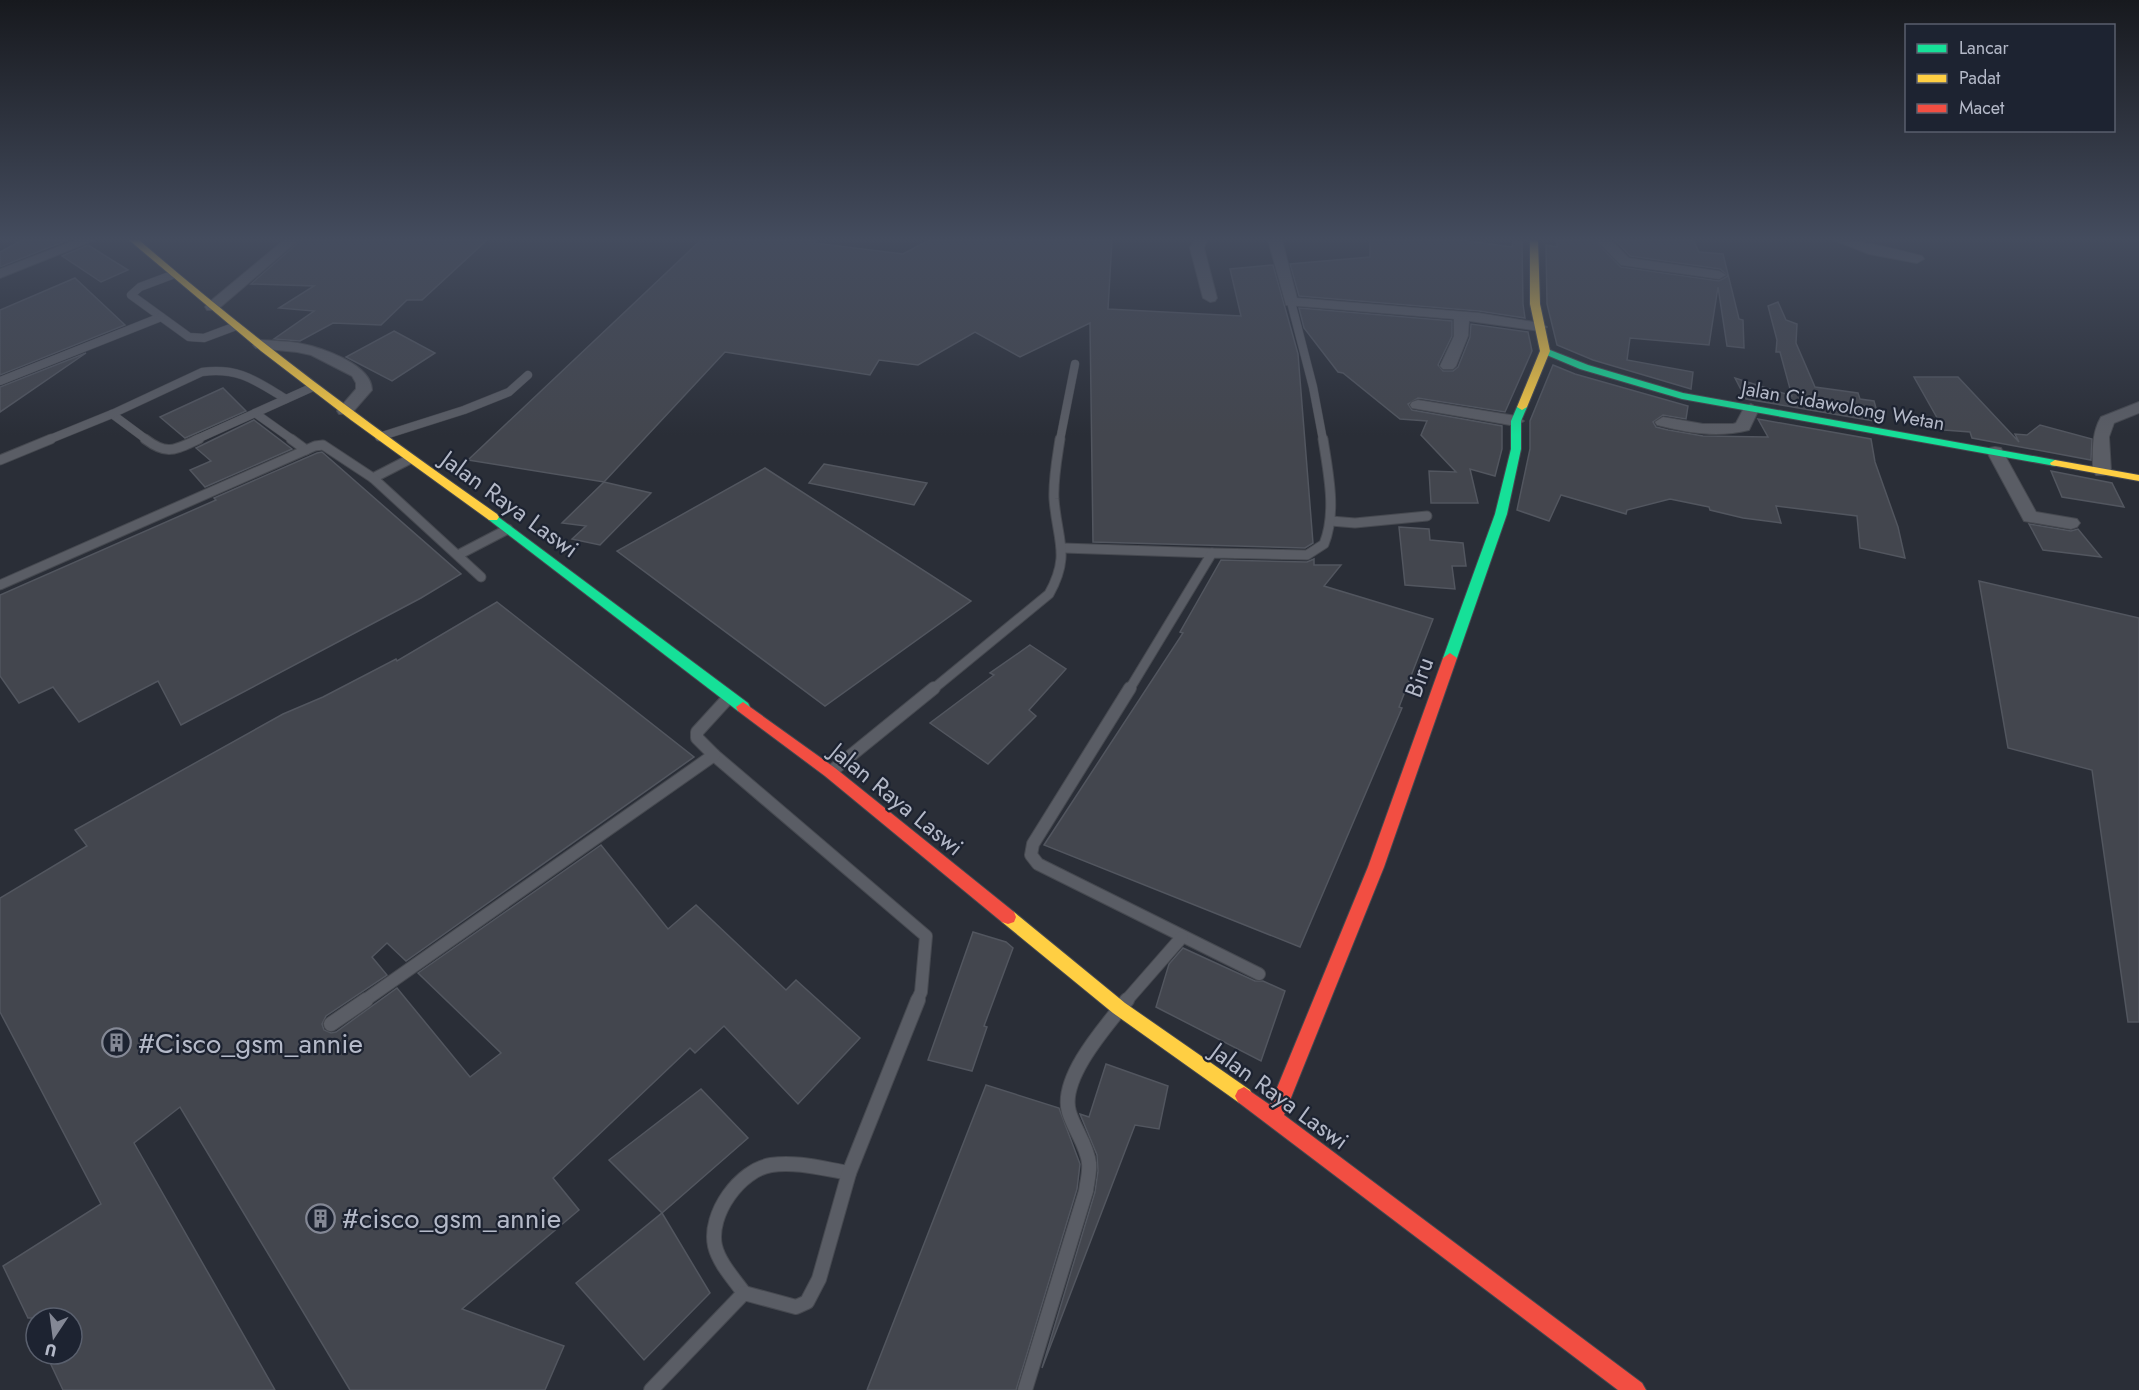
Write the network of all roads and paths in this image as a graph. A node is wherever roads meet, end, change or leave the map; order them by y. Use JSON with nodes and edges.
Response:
{"nodes":[{"id":1,"x":144,"y":305,"type":"edge"},
{"id":2,"x":209,"y":305,"type":"edge"},
{"id":3,"x":215,"y":305,"type":"edge"},
{"id":4,"x":1293,"y":305,"type":"edge"},
{"id":5,"x":1327,"y":305,"type":"edge"},
{"id":6,"x":1535,"y":305,"type":"edge"},
{"id":7,"x":212,"y":307,"type":"junction"},
{"id":8,"x":1462,"y":316,"type":"junction"},
{"id":9,"x":161,"y":318,"type":"junction"},
{"id":10,"x":236,"y":326,"type":"junction"},
{"id":11,"x":1540,"y":327,"type":"junction"},
{"id":12,"x":261,"y":345,"type":"junction"},
{"id":13,"x":1545,"y":351,"type":"junction"},
{"id":14,"x":1075,"y":364,"type":"dead end"},
{"id":15,"x":1448,"y":366,"type":"dead end"},
{"id":16,"x":528,"y":375,"type":"dead end"},
{"id":17,"x":0,"y":381,"type":"edge"},
{"id":18,"x":313,"y":387,"type":"junction"},
{"id":19,"x":286,"y":399,"type":"junction"},
{"id":20,"x":1418,"y":405,"type":"dead end"},
{"id":21,"x":2139,"y":407,"type":"edge"},
{"id":22,"x":1751,"y":409,"type":"junction"},
{"id":23,"x":345,"y":411,"type":"junction"},
{"id":24,"x":255,"y":413,"type":"junction"},
{"id":25,"x":112,"y":414,"type":"junction"},
{"id":26,"x":1516,"y":421,"type":"junction"},
{"id":27,"x":1663,"y":422,"type":"dead end"},
{"id":28,"x":379,"y":437,"type":"junction"},
{"id":29,"x":306,"y":450,"type":"junction"},
{"id":30,"x":1995,"y":453,"type":"junction"},
{"id":31,"x":410,"y":459,"type":"junction"},
{"id":32,"x":0,"y":460,"type":"edge"},
{"id":33,"x":2102,"y":471,"type":"junction"},
{"id":34,"x":373,"y":477,"type":"junction"},
{"id":35,"x":2139,"y":478,"type":"edge"},
{"id":36,"x":1427,"y":516,"type":"dead end"},
{"id":37,"x":1331,"y":521,"type":"junction"},
{"id":38,"x":2071,"y":523,"type":"dead end"},
{"id":39,"x":508,"y":529,"type":"junction"},
{"id":40,"x":1063,"y":548,"type":"junction"},
{"id":41,"x":1212,"y":553,"type":"junction"},
{"id":42,"x":458,"y":555,"type":"junction"},
{"id":43,"x":481,"y":577,"type":"dead end"},
{"id":44,"x":0,"y":585,"type":"edge"},
{"id":45,"x":729,"y":697,"type":"junction"},
{"id":46,"x":714,"y":755,"type":"junction"},
{"id":47,"x":830,"y":772,"type":"junction"},
{"id":48,"x":1182,"y":937,"type":"junction"},
{"id":49,"x":1259,"y":974,"type":"dead end"},
{"id":50,"x":1119,"y":1008,"type":"junction"},
{"id":51,"x":331,"y":1024,"type":"dead end"},
{"id":52,"x":1274,"y":1117,"type":"junction"},
{"id":53,"x":849,"y":1173,"type":"junction"},
{"id":54,"x":744,"y":1293,"type":"junction"},
{"id":55,"x":651,"y":1390,"type":"edge"},
{"id":56,"x":1024,"y":1390,"type":"edge"},
{"id":57,"x":1635,"y":1390,"type":"edge"}],
"edges":[{"from":1,"to":9,"type":"lane"},
{"from":2,"to":7,"type":"main road","name":"Jalan Raya Laswi"},
{"from":3,"to":7,"type":"street"},
{"from":4,"to":37,"type":"lane"},
{"from":5,"to":8,"type":"street"},
{"from":6,"to":11,"type":"main road"},
{"from":7,"to":10,"type":"main road","name":"Jalan Raya Laswi"},
{"from":8,"to":11,"type":"street"},
{"from":8,"to":15,"type":"street"},
{"from":9,"to":10,"type":"lane"},
{"from":9,"to":17,"type":"lane"},
{"from":10,"to":12,"type":"main road","name":"Jalan Raya Laswi"},
{"from":11,"to":13,"type":"main road"},
{"from":12,"to":18,"type":"main road","name":"Jalan Raya Laswi"},
{"from":12,"to":23,"type":"street"},
{"from":13,"to":22,"type":"main road","name":"Jalan Cidawolong Wetan"},
{"from":13,"to":26,"type":"main road","name":"Biru"},
{"from":14,"to":40,"type":"lane"},
{"from":16,"to":28,"type":"lane"},
{"from":18,"to":19,"type":"lane"},
{"from":18,"to":23,"type":"main road","name":"Jalan Raya Laswi"},
{"from":19,"to":24,"type":"lane"},
{"from":19,"to":25,"type":"lane"},
{"from":20,"to":26,"type":"street"},
{"from":21,"to":33,"type":"street"},
{"from":22,"to":27,"type":"street"},
{"from":22,"to":30,"type":"main road","name":"Jalan Cidawolong Wetan"},
{"from":23,"to":28,"type":"main road","name":"Jalan Raya Laswi"},
{"from":24,"to":25,"type":"lane"},
{"from":24,"to":29,"type":"lane"},
{"from":25,"to":32,"type":"lane"},
{"from":26,"to":52,"type":"main road","name":"Biru"},
{"from":28,"to":31,"type":"main road","name":"Jalan Raya Laswi"},
{"from":29,"to":34,"type":"lane"},
{"from":29,"to":44,"type":"lane"},
{"from":30,"to":33,"type":"main road","name":"Jalan Cidawolong Wetan"},
{"from":30,"to":38,"type":"street"},
{"from":31,"to":34,"type":"lane"},
{"from":31,"to":39,"type":"main road","name":"Jalan Raya Laswi"},
{"from":33,"to":35,"type":"main road","name":"Jalan Cidawolong Wetan"},
{"from":34,"to":42,"type":"lane"},
{"from":36,"to":37,"type":"lane"},
{"from":37,"to":41,"type":"lane"},
{"from":39,"to":42,"type":"lane"},
{"from":39,"to":45,"type":"main road","name":"Jalan Raya Laswi"},
{"from":40,"to":41,"type":"lane"},
{"from":40,"to":47,"type":"lane"},
{"from":41,"to":48,"type":"lane"},
{"from":42,"to":43,"type":"lane"},
{"from":45,"to":46,"type":"lane"},
{"from":45,"to":47,"type":"main road","name":"Jalan Raya Laswi"},
{"from":46,"to":51,"type":"lane"},
{"from":46,"to":53,"type":"lane"},
{"from":47,"to":50,"type":"main road","name":"Jalan Raya Laswi"},
{"from":48,"to":49,"type":"lane"},
{"from":48,"to":50,"type":"lane"},
{"from":50,"to":52,"type":"main road","name":"Jalan Raya Laswi"},
{"from":50,"to":56,"type":"lane"},
{"from":52,"to":57,"type":"main road","name":"Jalan Raya Laswi"},
{"from":53,"to":54,"type":"lane"},
{"from":53,"to":54,"type":"lane"},
{"from":54,"to":55,"type":"lane"}]}
